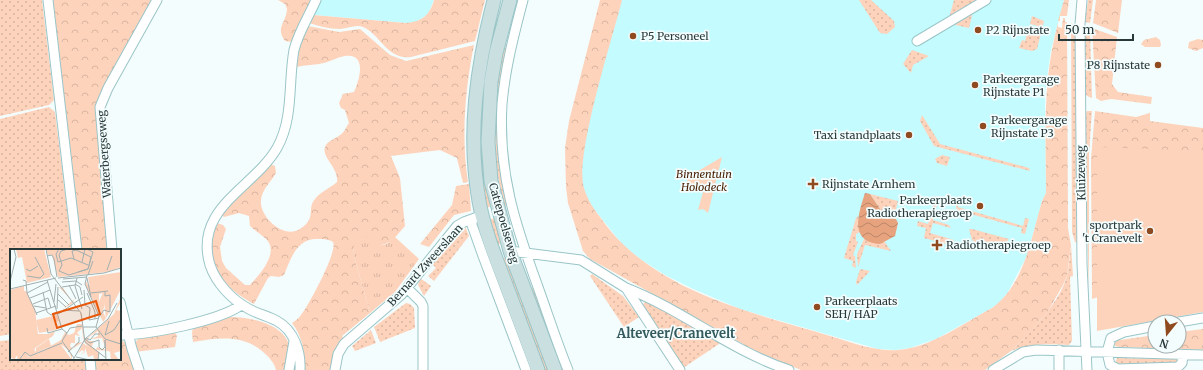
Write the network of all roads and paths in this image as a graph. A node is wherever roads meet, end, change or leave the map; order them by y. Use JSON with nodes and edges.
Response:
{"nodes":[{"id":1,"x":48,"y":0,"type":"edge"},
{"id":2,"x":157,"y":0,"type":"edge"},
{"id":3,"x":316,"y":0,"type":"edge"},
{"id":4,"x":494,"y":0,"type":"edge"},
{"id":5,"x":510,"y":0,"type":"edge"},
{"id":6,"x":523,"y":0,"type":"edge"},
{"id":7,"x":986,"y":0,"type":"edge"},
{"id":8,"x":1082,"y":0,"type":"edge"},
{"id":9,"x":917,"y":41,"type":"dead end"},
{"id":10,"x":498,"y":210,"type":"junction"},
{"id":11,"x":477,"y":217,"type":"junction"},
{"id":12,"x":77,"y":249,"type":"edge"},
{"id":13,"x":112,"y":249,"type":"edge"},
{"id":14,"x":510,"y":251,"type":"junction"},
{"id":15,"x":524,"y":251,"type":"junction"},
{"id":16,"x":495,"y":258,"type":"junction"},
{"id":17,"x":407,"y":288,"type":"junction"},
{"id":18,"x":626,"y":288,"type":"junction"},
{"id":19,"x":241,"y":305,"type":"junction"},
{"id":20,"x":121,"y":310,"type":"edge"},
{"id":21,"x":1203,"y":318,"type":"edge"},
{"id":22,"x":1187,"y":321,"type":"edge"},
{"id":23,"x":1147,"y":328,"type":"edge"},
{"id":24,"x":124,"y":335,"type":"edge"},
{"id":25,"x":294,"y":341,"type":"junction"},
{"id":26,"x":1060,"y":350,"type":"junction"},
{"id":27,"x":1085,"y":351,"type":"junction"},
{"id":28,"x":1107,"y":352,"type":"junction"},
{"id":29,"x":1183,"y":355,"type":"junction"},
{"id":30,"x":1203,"y":355,"type":"edge"},
{"id":31,"x":90,"y":360,"type":"edge"},
{"id":32,"x":91,"y":370,"type":"edge"},
{"id":33,"x":139,"y":370,"type":"edge"},
{"id":34,"x":290,"y":370,"type":"edge"},
{"id":35,"x":300,"y":370,"type":"edge"},
{"id":36,"x":335,"y":370,"type":"edge"},
{"id":37,"x":423,"y":370,"type":"edge"},
{"id":38,"x":526,"y":370,"type":"edge"},
{"id":39,"x":538,"y":370,"type":"edge"},
{"id":40,"x":555,"y":370,"type":"edge"},
{"id":41,"x":568,"y":370,"type":"edge"},
{"id":42,"x":680,"y":370,"type":"edge"},
{"id":43,"x":789,"y":370,"type":"edge"},
{"id":44,"x":993,"y":370,"type":"edge"},
{"id":45,"x":1059,"y":370,"type":"edge"},
{"id":46,"x":1087,"y":370,"type":"edge"}],
"edges":[{"from":1,"to":12,"type":"street"},
{"from":2,"to":13,"type":"street","name":"Waterbergseweg"},
{"from":3,"to":19,"type":"street"},
{"from":4,"to":11,"type":"street","name":"Cattepoelseweg"},
{"from":5,"to":10,"type":"street","name":"Cattepoelseweg"},
{"from":6,"to":15,"type":"street","name":"Cattepoelseweg"},
{"from":7,"to":9,"type":"street"},
{"from":8,"to":27,"type":"street","name":"Kluizeweg"},
{"from":10,"to":11,"type":"street","name":"Bernard Zweerslaan"},
{"from":10,"to":14,"type":"street","name":"Cattepoelseweg"},
{"from":11,"to":16,"type":"street","name":"Cattepoelseweg"},
{"from":11,"to":17,"type":"street","name":"Bernard Zweerslaan"},
{"from":11,"to":38,"type":"street","name":"Cattepoelseweg"},
{"from":14,"to":15,"type":"street"},
{"from":14,"to":16,"type":"street"},
{"from":14,"to":40,"type":"street","name":"Cattepoelseweg"},
{"from":15,"to":18,"type":"street"},
{"from":15,"to":41,"type":"street","name":"Cattepoelseweg"},
{"from":16,"to":39,"type":"street","name":"Cattepoelseweg"},
{"from":17,"to":36,"type":"street","name":"Bernard Zweerslaan"},
{"from":17,"to":37,"type":"street"},
{"from":18,"to":42,"type":"street"},
{"from":18,"to":43,"type":"street"},
{"from":19,"to":24,"type":"street"},
{"from":19,"to":25,"type":"street"},
{"from":20,"to":24,"type":"street"},
{"from":21,"to":22,"type":"street"},
{"from":23,"to":28,"type":"street"},
{"from":24,"to":33,"type":"street"},
{"from":25,"to":34,"type":"street"},
{"from":25,"to":35,"type":"street"},
{"from":26,"to":27,"type":"street"},
{"from":26,"to":44,"type":"street"},
{"from":26,"to":45,"type":"street"},
{"from":27,"to":28,"type":"street"},
{"from":27,"to":46,"type":"street","name":"Kluizeweg"},
{"from":28,"to":29,"type":"street"},
{"from":28,"to":29,"type":"street"},
{"from":29,"to":30,"type":"street"},
{"from":31,"to":32,"type":"street"}]}
